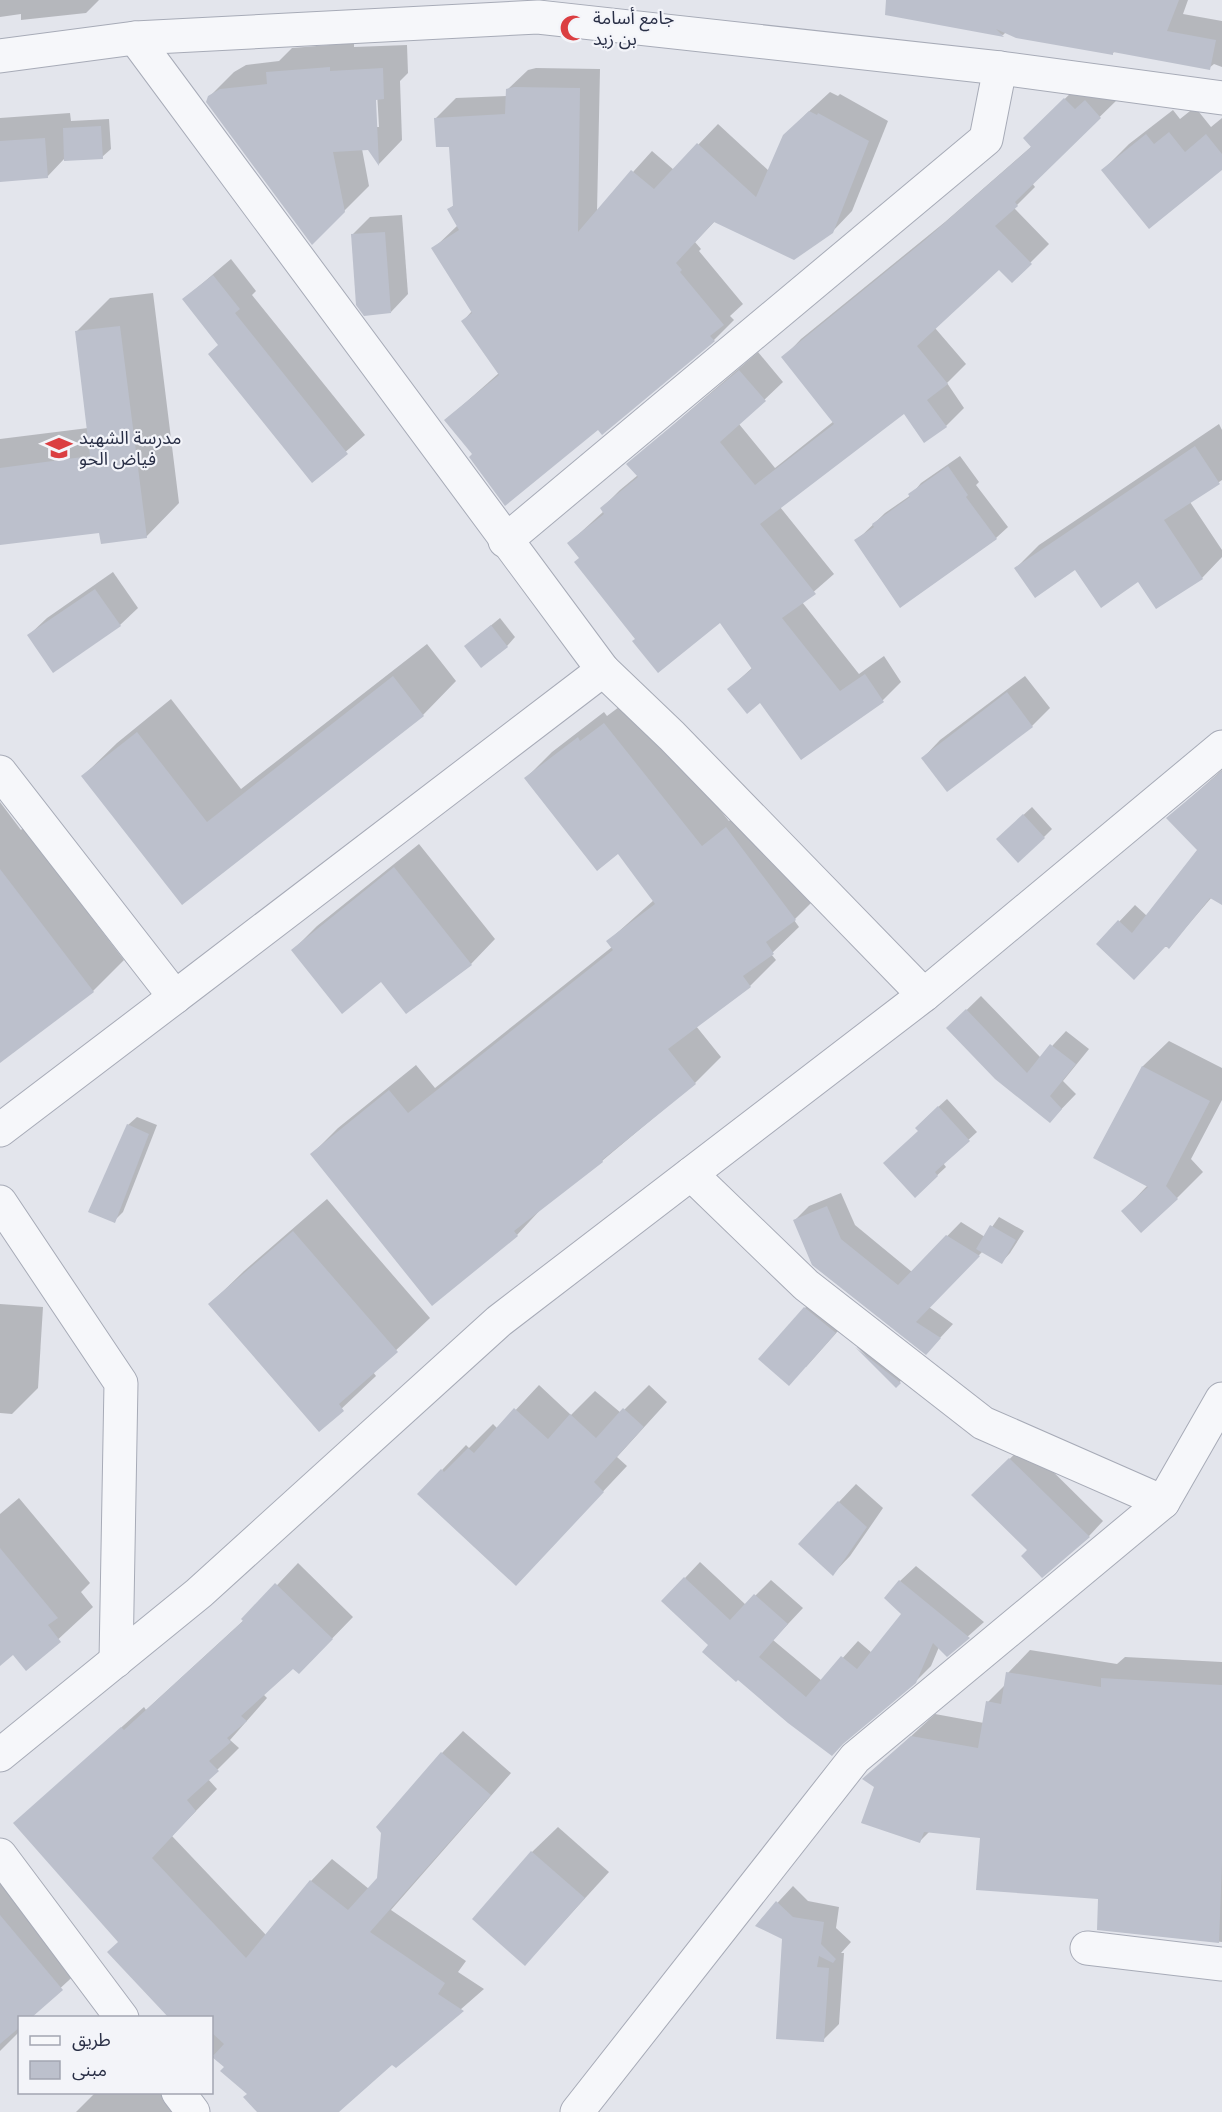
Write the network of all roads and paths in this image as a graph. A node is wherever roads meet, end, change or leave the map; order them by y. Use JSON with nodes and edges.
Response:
{"nodes":[{"id":1,"x":540,"y":8,"type":"edge"},
{"id":2,"x":135,"y":38,"type":"junction"},
{"id":3,"x":0,"y":56,"type":"edge"},
{"id":4,"x":1000,"y":68,"type":"junction"},
{"id":5,"x":1222,"y":98,"type":"edge"},
{"id":6,"x":505,"y":541,"type":"junction"},
{"id":7,"x":603,"y":669,"type":"junction"},
{"id":8,"x":1222,"y":747,"type":"edge"},
{"id":9,"x":0,"y":772,"type":"edge"},
{"id":10,"x":924,"y":995,"type":"junction"},
{"id":11,"x":175,"y":997,"type":"junction"},
{"id":12,"x":0,"y":1130,"type":"edge"},
{"id":13,"x":691,"y":1174,"type":"junction"},
{"id":14,"x":0,"y":1202,"type":"edge"},
{"id":15,"x":1222,"y":1399,"type":"edge"},
{"id":16,"x":1163,"y":1502,"type":"junction"},
{"id":17,"x":116,"y":1660,"type":"junction"},
{"id":18,"x":0,"y":1755,"type":"edge"},
{"id":19,"x":0,"y":1855,"type":"edge"},
{"id":20,"x":1087,"y":1948,"type":"dead end"},
{"id":21,"x":1222,"y":1964,"type":"edge"},
{"id":22,"x":121,"y":2016,"type":"edge"},
{"id":23,"x":180,"y":2094,"type":"edge"},
{"id":24,"x":193,"y":2112,"type":"edge"},
{"id":25,"x":577,"y":2112,"type":"edge"}],
"edges":[{"from":1,"to":2,"type":"street"},
{"from":1,"to":4,"type":"street"},
{"from":2,"to":3,"type":"street"},
{"from":2,"to":6,"type":"street"},
{"from":4,"to":5,"type":"street"},
{"from":4,"to":6,"type":"street"},
{"from":6,"to":7,"type":"street"},
{"from":7,"to":10,"type":"street"},
{"from":7,"to":11,"type":"street"},
{"from":8,"to":10,"type":"street"},
{"from":9,"to":11,"type":"street"},
{"from":10,"to":13,"type":"street"},
{"from":11,"to":12,"type":"street"},
{"from":13,"to":16,"type":"street"},
{"from":13,"to":17,"type":"street"},
{"from":14,"to":17,"type":"street"},
{"from":15,"to":16,"type":"street"},
{"from":16,"to":25,"type":"street"},
{"from":17,"to":18,"type":"street"},
{"from":19,"to":22,"type":"street"},
{"from":20,"to":21,"type":"street"},
{"from":23,"to":24,"type":"street"}]}
